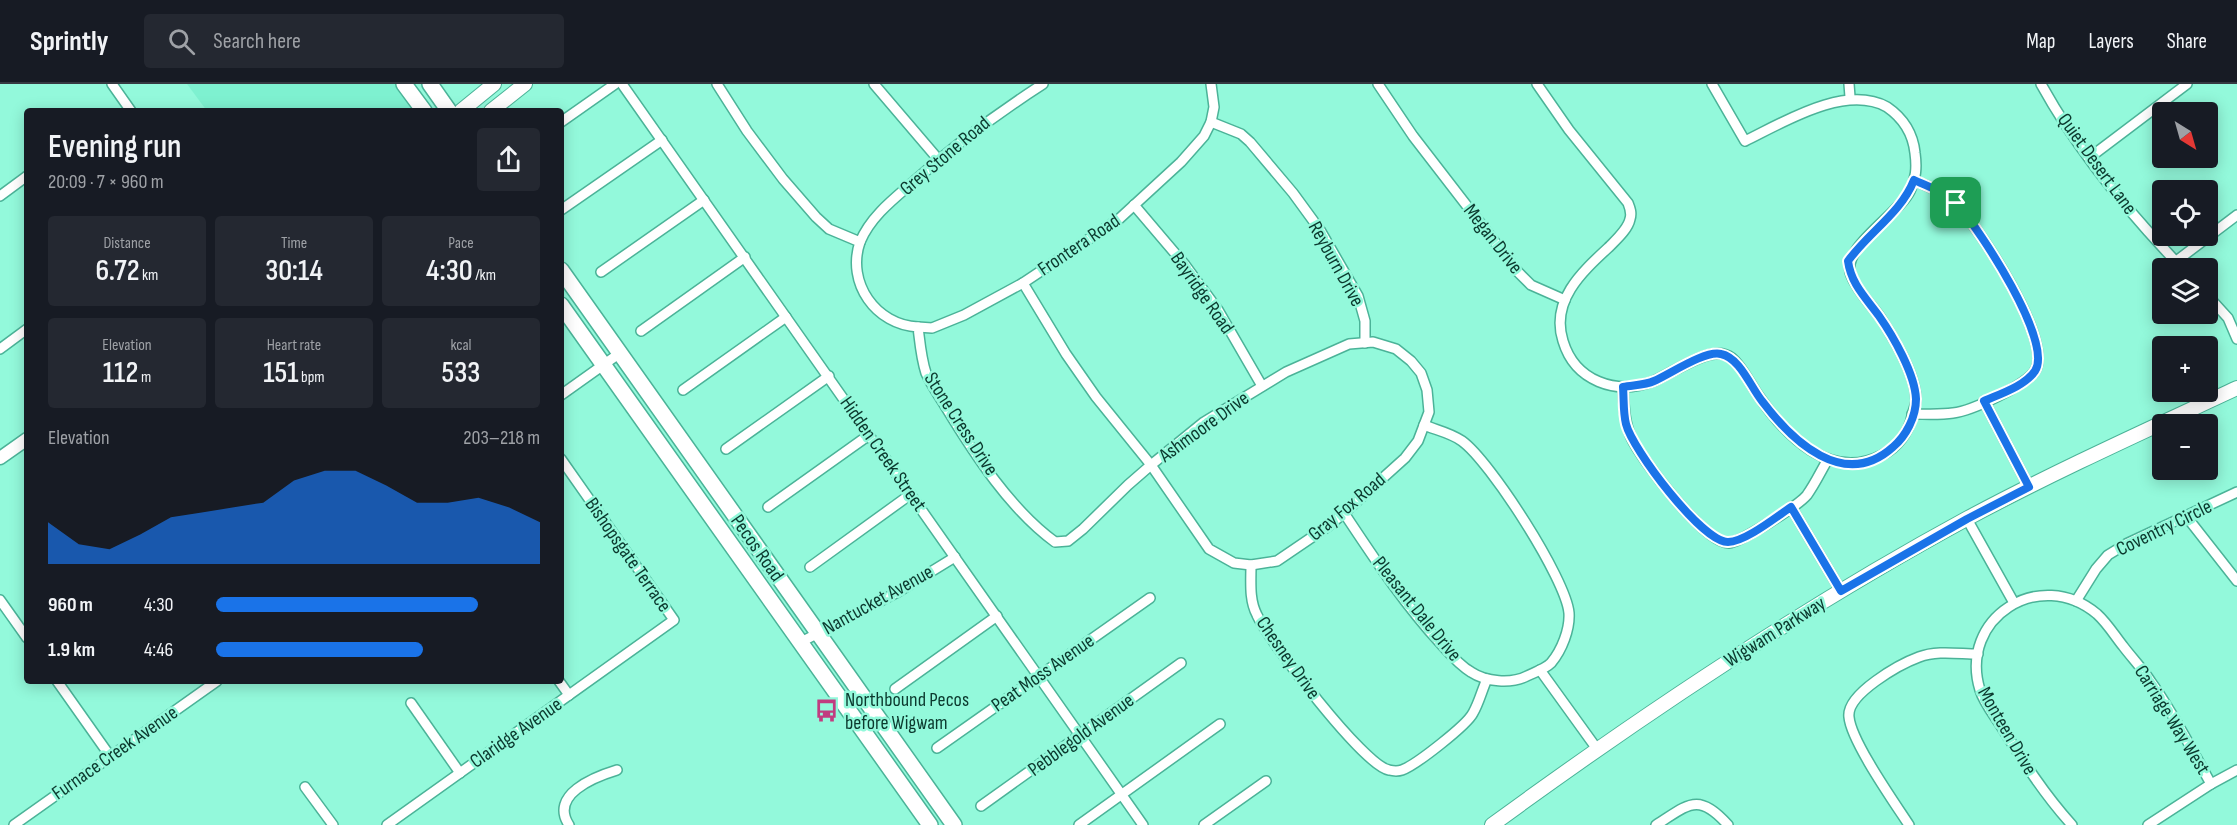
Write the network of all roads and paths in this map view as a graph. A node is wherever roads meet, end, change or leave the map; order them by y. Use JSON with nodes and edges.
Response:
{"nodes":[{"id":1,"x":112,"y":84,"type":"edge"},
{"id":2,"x":404,"y":84,"type":"edge"},
{"id":3,"x":430,"y":84,"type":"edge"},
{"id":4,"x":494,"y":84,"type":"edge"},
{"id":5,"x":525,"y":84,"type":"edge"},
{"id":6,"x":615,"y":84,"type":"edge"},
{"id":7,"x":622,"y":84,"type":"edge"},
{"id":8,"x":717,"y":84,"type":"edge"},
{"id":9,"x":874,"y":84,"type":"edge"},
{"id":10,"x":1043,"y":84,"type":"edge"},
{"id":11,"x":1211,"y":84,"type":"edge"},
{"id":12,"x":1378,"y":84,"type":"edge"},
{"id":13,"x":1537,"y":84,"type":"edge"},
{"id":14,"x":1712,"y":84,"type":"edge"},
{"id":15,"x":1849,"y":84,"type":"edge"},
{"id":16,"x":2042,"y":84,"type":"edge"},
{"id":17,"x":2187,"y":84,"type":"edge"},
{"id":18,"x":1850,"y":97,"type":"junction"},
{"id":19,"x":129,"y":108,"type":"edge"},
{"id":20,"x":422,"y":108,"type":"edge"},
{"id":21,"x":447,"y":108,"type":"edge"},
{"id":22,"x":464,"y":108,"type":"edge"},
{"id":23,"x":495,"y":108,"type":"edge"},
{"id":24,"x":564,"y":120,"type":"edge"},
{"id":25,"x":1211,"y":122,"type":"junction"},
{"id":26,"x":662,"y":140,"type":"junction"},
{"id":27,"x":2089,"y":158,"type":"junction"},
{"id":28,"x":938,"y":159,"type":"junction"},
{"id":29,"x":24,"y":178,"type":"edge"},
{"id":30,"x":1914,"y":180,"type":"junction"},
{"id":31,"x":0,"y":196,"type":"edge"},
{"id":32,"x":704,"y":200,"type":"junction"},
{"id":33,"x":1134,"y":205,"type":"junction"},
{"id":34,"x":564,"y":208,"type":"edge"},
{"id":35,"x":2237,"y":215,"type":"edge"},
{"id":36,"x":860,"y":242,"type":"junction"},
{"id":37,"x":745,"y":257,"type":"junction"},
{"id":38,"x":2172,"y":258,"type":"edge"},
{"id":39,"x":2186,"y":258,"type":"edge"},
{"id":40,"x":601,"y":272,"type":"dead end"},
{"id":41,"x":564,"y":274,"type":"edge"},
{"id":42,"x":1023,"y":283,"type":"junction"},
{"id":43,"x":1565,"y":300,"type":"junction"},
{"id":44,"x":2218,"y":307,"type":"edge"},
{"id":45,"x":564,"y":309,"type":"edge"},
{"id":46,"x":786,"y":317,"type":"junction"},
{"id":47,"x":918,"y":327,"type":"junction"},
{"id":48,"x":24,"y":331,"type":"edge"},
{"id":49,"x":640,"y":332,"type":"dead end"},
{"id":50,"x":2237,"y":339,"type":"edge"},
{"id":51,"x":1365,"y":343,"type":"junction"},
{"id":52,"x":0,"y":349,"type":"edge"},
{"id":53,"x":620,"y":353,"type":"junction"},
{"id":54,"x":603,"y":365,"type":"junction"},
{"id":55,"x":829,"y":376,"type":"junction"},
{"id":56,"x":1262,"y":386,"type":"junction"},
{"id":57,"x":1623,"y":387,"type":"junction"},
{"id":58,"x":2237,"y":388,"type":"edge"},
{"id":59,"x":683,"y":390,"type":"dead end"},
{"id":60,"x":564,"y":394,"type":"edge"},
{"id":61,"x":1984,"y":401,"type":"junction"},
{"id":62,"x":1912,"y":414,"type":"junction"},
{"id":63,"x":1424,"y":425,"type":"junction"},
{"id":64,"x":869,"y":435,"type":"junction"},
{"id":65,"x":24,"y":440,"type":"edge"},
{"id":66,"x":726,"y":449,"type":"dead end"},
{"id":67,"x":0,"y":458,"type":"edge"},
{"id":68,"x":1828,"y":459,"type":"junction"},
{"id":69,"x":564,"y":463,"type":"edge"},
{"id":70,"x":1151,"y":465,"type":"junction"},
{"id":71,"x":2029,"y":487,"type":"junction"},
{"id":72,"x":2237,"y":492,"type":"edge"},
{"id":73,"x":911,"y":494,"type":"junction"},
{"id":74,"x":768,"y":507,"type":"dead end"},
{"id":75,"x":1791,"y":507,"type":"junction"},
{"id":76,"x":1344,"y":513,"type":"junction"},
{"id":77,"x":2186,"y":516,"type":"junction"},
{"id":78,"x":1967,"y":519,"type":"junction"},
{"id":79,"x":1061,"y":542,"type":"joint"},
{"id":80,"x":955,"y":557,"type":"junction"},
{"id":81,"x":1251,"y":565,"type":"junction"},
{"id":82,"x":810,"y":567,"type":"dead end"},
{"id":83,"x":2237,"y":581,"type":"edge"},
{"id":84,"x":1841,"y":591,"type":"junction"},
{"id":85,"x":1150,"y":598,"type":"dead end"},
{"id":86,"x":0,"y":600,"type":"edge"},
{"id":87,"x":2076,"y":601,"type":"junction"},
{"id":88,"x":2014,"y":603,"type":"junction"},
{"id":89,"x":997,"y":616,"type":"junction"},
{"id":90,"x":674,"y":620,"type":"joint"},
{"id":91,"x":818,"y":633,"type":"junction"},
{"id":92,"x":24,"y":634,"type":"edge"},
{"id":93,"x":801,"y":642,"type":"junction"},
{"id":94,"x":1978,"y":654,"type":"junction"},
{"id":95,"x":1181,"y":663,"type":"dead end"},
{"id":96,"x":1540,"y":670,"type":"junction"},
{"id":97,"x":1039,"y":675,"type":"junction"},
{"id":98,"x":1487,"y":679,"type":"junction"},
{"id":99,"x":59,"y":684,"type":"edge"},
{"id":100,"x":213,"y":684,"type":"edge"},
{"id":101,"x":561,"y":684,"type":"edge"},
{"id":102,"x":895,"y":689,"type":"dead end"},
{"id":103,"x":569,"y":695,"type":"junction"},
{"id":104,"x":411,"y":703,"type":"dead end"},
{"id":105,"x":1220,"y":724,"type":"dead end"},
{"id":106,"x":1081,"y":736,"type":"junction"},
{"id":107,"x":937,"y":748,"type":"dead end"},
{"id":108,"x":1597,"y":749,"type":"junction"},
{"id":109,"x":110,"y":756,"type":"junction"},
{"id":110,"x":617,"y":770,"type":"dead end"},
{"id":111,"x":2237,"y":770,"type":"edge"},
{"id":112,"x":460,"y":773,"type":"junction"},
{"id":113,"x":1266,"y":781,"type":"dead end"},
{"id":114,"x":2211,"y":784,"type":"junction"},
{"id":115,"x":305,"y":787,"type":"dead end"},
{"id":116,"x":1122,"y":794,"type":"junction"},
{"id":117,"x":981,"y":806,"type":"dead end"},
{"id":118,"x":14,"y":825,"type":"edge"},
{"id":119,"x":333,"y":825,"type":"edge"},
{"id":120,"x":387,"y":825,"type":"edge"},
{"id":121,"x":569,"y":825,"type":"edge"},
{"id":122,"x":930,"y":825,"type":"edge"},
{"id":123,"x":954,"y":825,"type":"edge"},
{"id":124,"x":1079,"y":825,"type":"edge"},
{"id":125,"x":1143,"y":825,"type":"edge"},
{"id":126,"x":1204,"y":825,"type":"edge"},
{"id":127,"x":1492,"y":825,"type":"edge"},
{"id":128,"x":1656,"y":825,"type":"edge"},
{"id":129,"x":1728,"y":825,"type":"edge"},
{"id":130,"x":1909,"y":825,"type":"edge"},
{"id":131,"x":2072,"y":825,"type":"edge"},
{"id":132,"x":2148,"y":825,"type":"edge"}],
"edges":[{"from":1,"to":19,"type":"street"},
{"from":2,"to":20,"type":"main road"},
{"from":3,"to":21,"type":"main road"},
{"from":4,"to":22,"type":"main road"},
{"from":5,"to":23,"type":"main road"},
{"from":6,"to":24,"type":"street"},
{"from":7,"to":26,"type":"street","name":"Hidden Creek Street"},
{"from":8,"to":36,"type":"street"},
{"from":9,"to":28,"type":"street"},
{"from":10,"to":28,"type":"street","name":"Grey Stone Road"},
{"from":11,"to":25,"type":"street"},
{"from":12,"to":43,"type":"street","name":"Megan Drive"},
{"from":13,"to":43,"type":"street"},
{"from":14,"to":18,"type":"street"},
{"from":15,"to":18,"type":"street"},
{"from":16,"to":27,"type":"street","name":"Quiet Desert Lane"},
{"from":17,"to":27,"type":"street"},
{"from":18,"to":30,"type":"street"},
{"from":25,"to":33,"type":"street","name":"Frontera Road"},
{"from":25,"to":51,"type":"street","name":"Reyburn Drive"},
{"from":26,"to":32,"type":"street","name":"Hidden Creek Street"},
{"from":26,"to":34,"type":"street"},
{"from":27,"to":38,"type":"street","name":"Quiet Desert Lane"},
{"from":28,"to":36,"type":"street","name":"Grey Stone Road"},
{"from":29,"to":31,"type":"street"},
{"from":30,"to":61,"type":"street"},
{"from":30,"to":62,"type":"street"},
{"from":32,"to":37,"type":"street","name":"Hidden Creek Street"},
{"from":32,"to":40,"type":"street"},
{"from":33,"to":42,"type":"street","name":"Frontera Road"},
{"from":33,"to":56,"type":"street","name":"Bayridge Road"},
{"from":35,"to":39,"type":"street"},
{"from":36,"to":47,"type":"street"},
{"from":37,"to":46,"type":"street","name":"Hidden Creek Street"},
{"from":37,"to":49,"type":"street"},
{"from":41,"to":53,"type":"main road","name":"Pecos Road"},
{"from":42,"to":47,"type":"street","name":"Frontera Road"},
{"from":42,"to":70,"type":"street"},
{"from":43,"to":57,"type":"street"},
{"from":44,"to":50,"type":"street"},
{"from":45,"to":54,"type":"main road","name":"Pecos Road"},
{"from":46,"to":55,"type":"street","name":"Hidden Creek Street"},
{"from":46,"to":59,"type":"street"},
{"from":47,"to":79,"type":"street","name":"Stone Cress Drive"},
{"from":48,"to":52,"type":"street"},
{"from":51,"to":56,"type":"street","name":"Ashmoore Drive"},
{"from":51,"to":63,"type":"street"},
{"from":53,"to":54,"type":"street"},
{"from":53,"to":91,"type":"main road","name":"Pecos Road"},
{"from":54,"to":60,"type":"street"},
{"from":54,"to":93,"type":"main road","name":"Pecos Road"},
{"from":55,"to":64,"type":"street","name":"Hidden Creek Street"},
{"from":55,"to":66,"type":"street"},
{"from":56,"to":70,"type":"street","name":"Ashmoore Drive"},
{"from":57,"to":68,"type":"street"},
{"from":57,"to":75,"type":"street"},
{"from":58,"to":71,"type":"main road","name":"Wigwam Parkway"},
{"from":61,"to":62,"type":"street"},
{"from":61,"to":71,"type":"street"},
{"from":62,"to":68,"type":"street"},
{"from":63,"to":76,"type":"street","name":"Gray Fox Road"},
{"from":63,"to":96,"type":"street"},
{"from":64,"to":73,"type":"street","name":"Hidden Creek Street"},
{"from":64,"to":74,"type":"street"},
{"from":65,"to":67,"type":"street"},
{"from":68,"to":75,"type":"street"},
{"from":69,"to":90,"type":"street","name":"Bishopsgate Terrace"},
{"from":70,"to":79,"type":"street","name":"Ashmoore Drive"},
{"from":70,"to":81,"type":"street"},
{"from":71,"to":78,"type":"main road","name":"Wigwam Parkway"},
{"from":72,"to":77,"type":"street","name":"Coventry Circle"},
{"from":73,"to":80,"type":"street","name":"Hidden Creek Street"},
{"from":73,"to":82,"type":"street"},
{"from":75,"to":84,"type":"street"},
{"from":76,"to":81,"type":"street","name":"Gray Fox Road"},
{"from":76,"to":98,"type":"street","name":"Pleasant Dale Drive"},
{"from":77,"to":83,"type":"street"},
{"from":77,"to":87,"type":"street","name":"Coventry Circle"},
{"from":78,"to":84,"type":"main road","name":"Wigwam Parkway"},
{"from":78,"to":88,"type":"street"},
{"from":80,"to":89,"type":"street","name":"Hidden Creek Street"},
{"from":80,"to":91,"type":"street","name":"Nantucket Avenue"},
{"from":81,"to":98,"type":"street","name":"Chesney Drive"},
{"from":84,"to":108,"type":"main road","name":"Wigwam Parkway"},
{"from":85,"to":97,"type":"street","name":"Peat Moss Avenue"},
{"from":86,"to":92,"type":"street"},
{"from":87,"to":88,"type":"street","name":"Carriage Way West"},
{"from":87,"to":114,"type":"street","name":"Carriage Way West"},
{"from":88,"to":94,"type":"street","name":"Monteen Drive"},
{"from":89,"to":97,"type":"street","name":"Hidden Creek Street"},
{"from":89,"to":102,"type":"street"},
{"from":90,"to":103,"type":"street","name":"Claridge Avenue"},
{"from":91,"to":93,"type":"street","name":"Nantucket Avenue"},
{"from":91,"to":123,"type":"main road","name":"Pecos Road"},
{"from":93,"to":122,"type":"main road","name":"Pecos Road"},
{"from":94,"to":130,"type":"street"},
{"from":94,"to":131,"type":"street","name":"Monteen Drive"},
{"from":95,"to":106,"type":"street","name":"Pebblegold Avenue"},
{"from":96,"to":98,"type":"street","name":"Pleasant Dale Drive"},
{"from":96,"to":108,"type":"street"},
{"from":97,"to":106,"type":"street","name":"Hidden Creek Street"},
{"from":97,"to":107,"type":"street","name":"Peat Moss Avenue"},
{"from":99,"to":109,"type":"street"},
{"from":100,"to":109,"type":"street","name":"Furnace Creek Avenue"},
{"from":101,"to":103,"type":"street"},
{"from":103,"to":112,"type":"street","name":"Claridge Avenue"},
{"from":104,"to":112,"type":"street"},
{"from":105,"to":116,"type":"street"},
{"from":106,"to":116,"type":"street","name":"Hidden Creek Street"},
{"from":106,"to":117,"type":"street","name":"Pebblegold Avenue"},
{"from":108,"to":127,"type":"main road","name":"Wigwam Parkway"},
{"from":109,"to":118,"type":"street","name":"Furnace Creek Avenue"},
{"from":110,"to":121,"type":"street"},
{"from":111,"to":114,"type":"street"},
{"from":112,"to":120,"type":"street","name":"Claridge Avenue"},
{"from":113,"to":126,"type":"street"},
{"from":114,"to":132,"type":"street"},
{"from":115,"to":119,"type":"street"},
{"from":116,"to":124,"type":"street"},
{"from":116,"to":125,"type":"street","name":"Hidden Creek Street"},
{"from":128,"to":129,"type":"street"}]}
